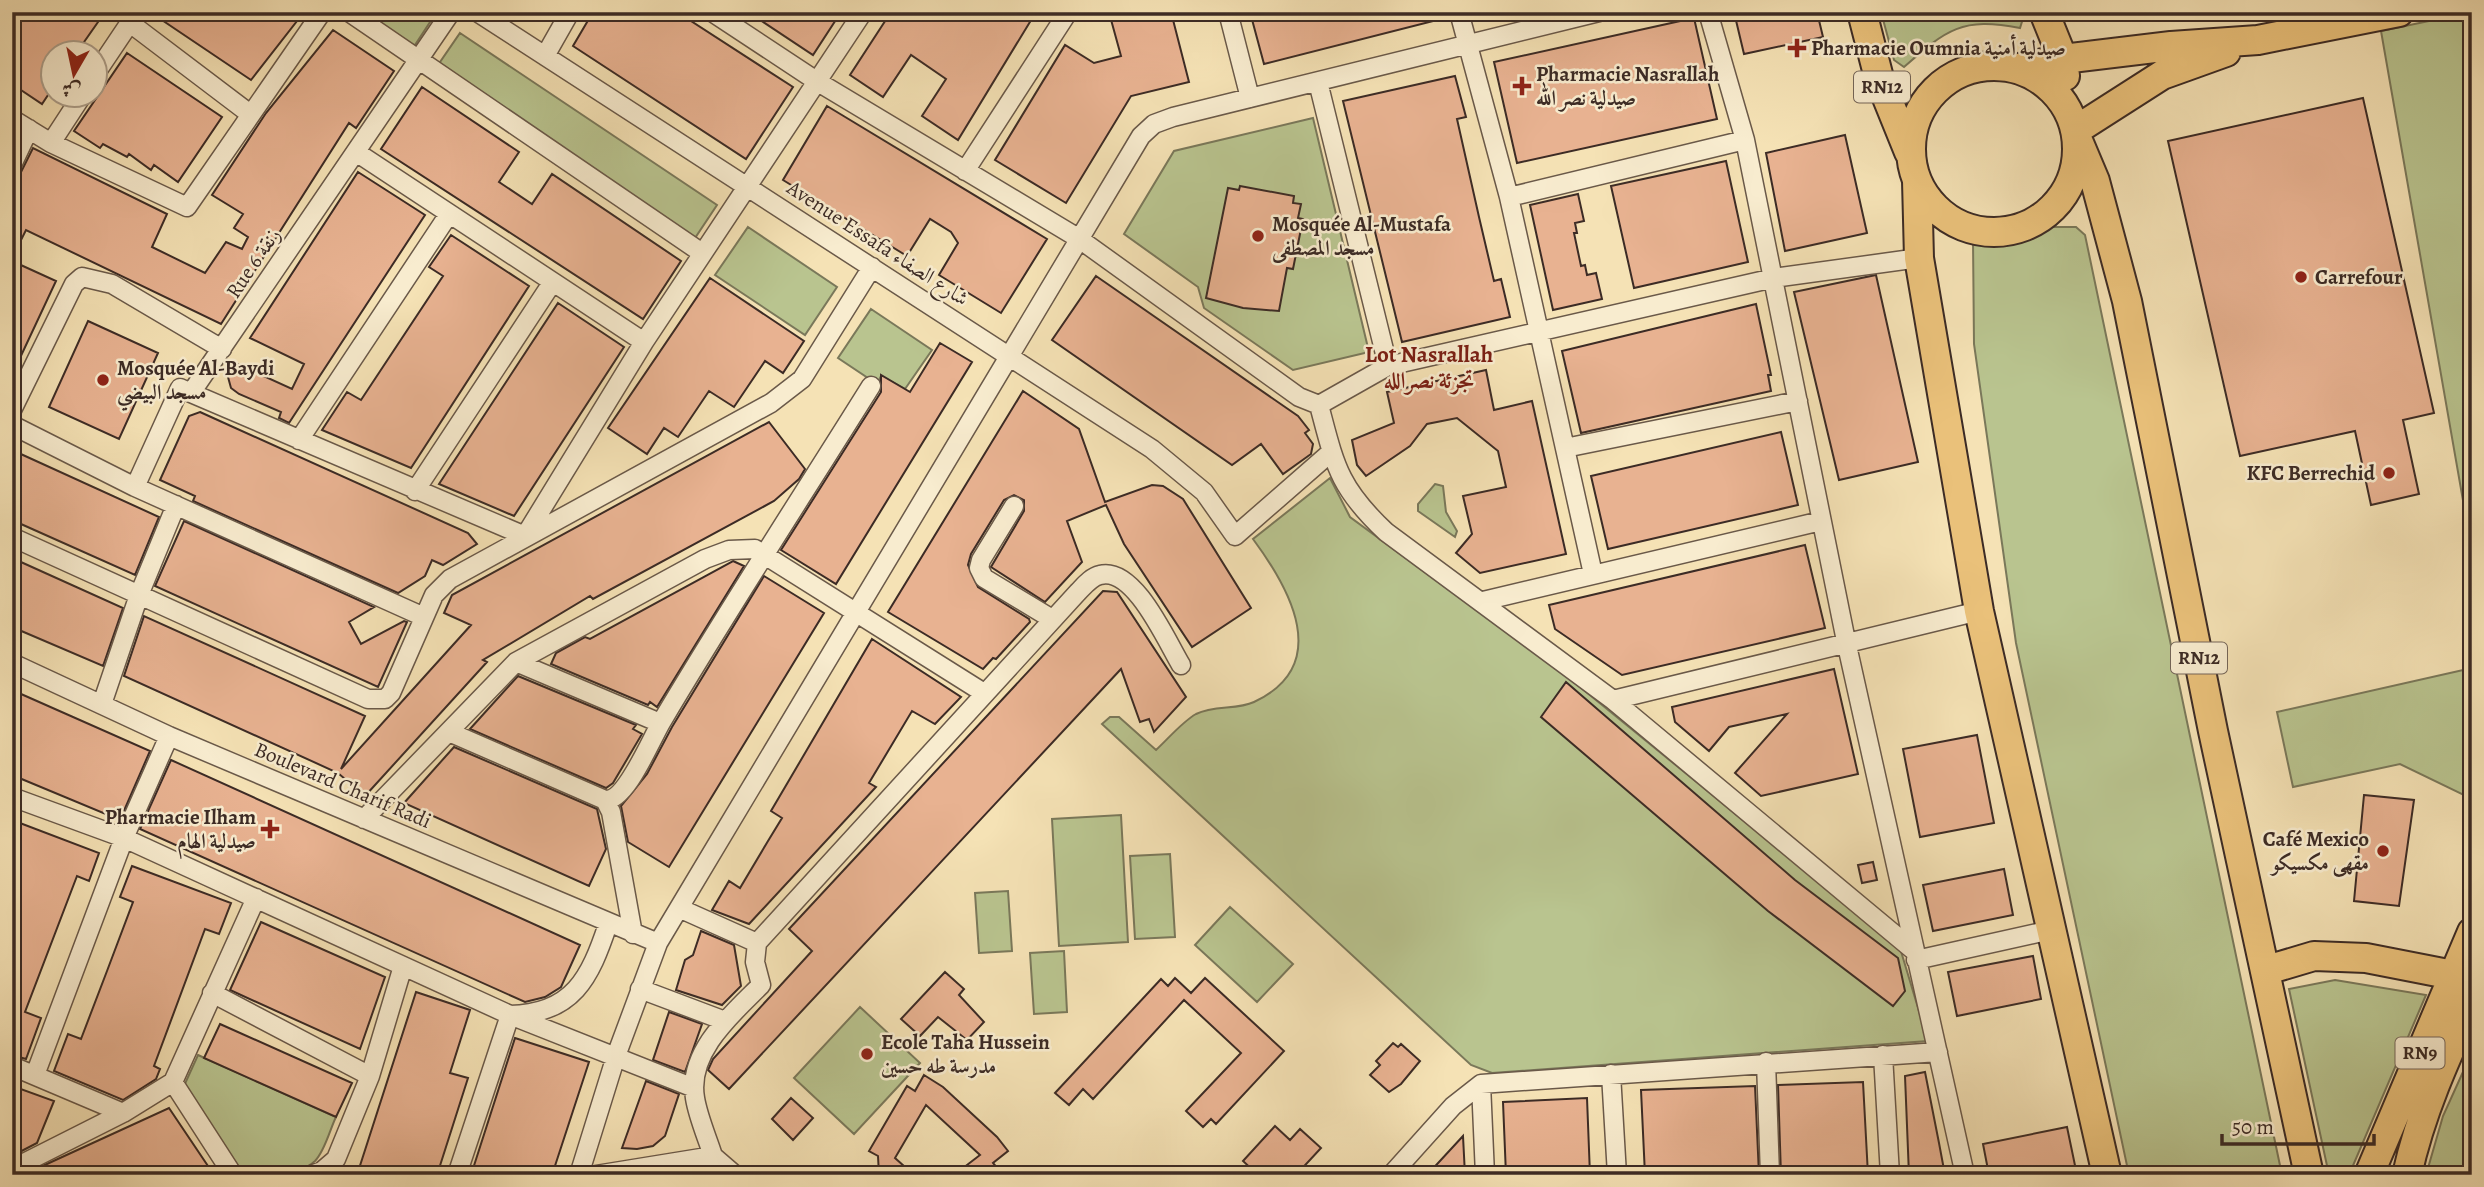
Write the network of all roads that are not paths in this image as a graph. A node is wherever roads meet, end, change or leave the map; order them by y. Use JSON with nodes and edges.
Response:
{"nodes":[{"id":1,"x":323,"y":12,"type":"edge"},
{"id":2,"x":349,"y":12,"type":"edge"},
{"id":3,"x":451,"y":12,"type":"edge"},
{"id":4,"x":477,"y":12,"type":"edge"},
{"id":5,"x":570,"y":12,"type":"edge"},
{"id":6,"x":863,"y":12,"type":"edge"},
{"id":7,"x":1068,"y":12,"type":"edge"},
{"id":8,"x":1228,"y":12,"type":"edge"},
{"id":9,"x":1459,"y":12,"type":"edge"},
{"id":10,"x":1599,"y":12,"type":"edge"},
{"id":11,"x":1709,"y":12,"type":"edge"},
{"id":12,"x":1862,"y":12,"type":"edge"},
{"id":13,"x":2044,"y":12,"type":"edge"},
{"id":14,"x":2399,"y":12,"type":"edge"},
{"id":15,"x":715,"y":13,"type":"edge"},
{"id":16,"x":134,"y":18,"type":"edge"},
{"id":17,"x":2258,"y":40,"type":"junction"},
{"id":18,"x":1467,"y":45,"type":"junction"},
{"id":19,"x":108,"y":56,"type":"edge"},
{"id":20,"x":545,"y":56,"type":"junction"},
{"id":21,"x":2063,"y":59,"type":"junction"},
{"id":22,"x":419,"y":60,"type":"junction"},
{"id":23,"x":2019,"y":68,"type":"junction"},
{"id":24,"x":818,"y":82,"type":"junction"},
{"id":25,"x":1318,"y":82,"type":"junction"},
{"id":26,"x":1250,"y":98,"type":"junction"},
{"id":27,"x":74,"y":108,"type":"edge"},
{"id":28,"x":250,"y":114,"type":"junction"},
{"id":29,"x":12,"y":119,"type":"edge"},
{"id":30,"x":29,"y":129,"type":"junction"},
{"id":31,"x":2075,"y":130,"type":"junction"},
{"id":32,"x":1745,"y":140,"type":"junction"},
{"id":33,"x":51,"y":142,"type":"junction"},
{"id":34,"x":356,"y":152,"type":"junction"},
{"id":35,"x":12,"y":165,"type":"edge"},
{"id":36,"x":1914,"y":169,"type":"junction"},
{"id":37,"x":965,"y":171,"type":"junction"},
{"id":38,"x":749,"y":187,"type":"junction"},
{"id":39,"x":1509,"y":197,"type":"junction"},
{"id":40,"x":449,"y":214,"type":"junction"},
{"id":41,"x":1078,"y":238,"type":"junction"},
{"id":42,"x":702,"y":253,"type":"junction"},
{"id":43,"x":1919,"y":258,"type":"junction"},
{"id":44,"x":872,"y":267,"type":"junction"},
{"id":45,"x":1774,"y":278,"type":"junction"},
{"id":46,"x":552,"y":283,"type":"junction"},
{"id":47,"x":1540,"y":333,"type":"junction"},
{"id":48,"x":644,"y":342,"type":"junction"},
{"id":49,"x":222,"y":349,"type":"junction"},
{"id":50,"x":1011,"y":356,"type":"junction"},
{"id":51,"x":1388,"y":366,"type":"junction"},
{"id":52,"x":871,"y":386,"type":"dead end"},
{"id":53,"x":191,"y":393,"type":"junction"},
{"id":54,"x":1798,"y":401,"type":"junction"},
{"id":55,"x":1319,"y":405,"type":"junction"},
{"id":56,"x":12,"y":410,"type":"edge"},
{"id":57,"x":12,"y":425,"type":"edge"},
{"id":58,"x":299,"y":440,"type":"junction"},
{"id":59,"x":1565,"y":448,"type":"junction"},
{"id":60,"x":1330,"y":453,"type":"junction"},
{"id":61,"x":135,"y":487,"type":"junction"},
{"id":62,"x":415,"y":491,"type":"junction"},
{"id":63,"x":176,"y":505,"type":"junction"},
{"id":64,"x":1014,"y":506,"type":"dead end"},
{"id":65,"x":1821,"y":521,"type":"junction"},
{"id":66,"x":525,"y":536,"type":"junction"},
{"id":67,"x":12,"y":537,"type":"edge"},
{"id":68,"x":765,"y":555,"type":"junction"},
{"id":69,"x":1593,"y":574,"type":"junction"},
{"id":70,"x":139,"y":595,"type":"junction"},
{"id":71,"x":1483,"y":601,"type":"junction"},
{"id":72,"x":1979,"y":611,"type":"junction"},
{"id":73,"x":855,"y":612,"type":"junction"},
{"id":74,"x":424,"y":617,"type":"junction"},
{"id":75,"x":1052,"y":619,"type":"junction"},
{"id":76,"x":1846,"y":641,"type":"junction"},
{"id":77,"x":516,"y":662,"type":"junction"},
{"id":78,"x":12,"y":663,"type":"edge"},
{"id":79,"x":1181,"y":665,"type":"dead end"},
{"id":80,"x":984,"y":693,"type":"junction"},
{"id":81,"x":1613,"y":700,"type":"junction"},
{"id":82,"x":102,"y":705,"type":"junction"},
{"id":83,"x":660,"y":723,"type":"junction"},
{"id":84,"x":449,"y":732,"type":"junction"},
{"id":85,"x":169,"y":736,"type":"junction"},
{"id":86,"x":12,"y":797,"type":"edge"},
{"id":87,"x":605,"y":800,"type":"junction"},
{"id":88,"x":364,"y":819,"type":"junction"},
{"id":89,"x":124,"y":838,"type":"junction"},
{"id":90,"x":256,"y":898,"type":"junction"},
{"id":91,"x":681,"y":909,"type":"junction"},
{"id":92,"x":608,"y":924,"type":"junction"},
{"id":93,"x":2051,"y":930,"type":"junction"},
{"id":94,"x":2472,"y":932,"type":"edge"},
{"id":95,"x":633,"y":934,"type":"junction"},
{"id":96,"x":657,"y":943,"type":"junction"},
{"id":97,"x":757,"y":943,"type":"junction"},
{"id":98,"x":1914,"y":954,"type":"junction"},
{"id":99,"x":403,"y":966,"type":"junction"},
{"id":100,"x":2267,"y":970,"type":"junction"},
{"id":101,"x":2453,"y":975,"type":"junction"},
{"id":102,"x":640,"y":989,"type":"junction"},
{"id":103,"x":212,"y":993,"type":"junction"},
{"id":104,"x":2472,"y":1000,"type":"edge"},
{"id":105,"x":510,"y":1015,"type":"junction"},
{"id":106,"x":725,"y":1021,"type":"junction"},
{"id":107,"x":1938,"y":1052,"type":"junction"},
{"id":108,"x":1883,"y":1055,"type":"junction"},
{"id":109,"x":615,"y":1056,"type":"junction"},
{"id":110,"x":1766,"y":1062,"type":"junction"},
{"id":111,"x":12,"y":1066,"type":"edge"},
{"id":112,"x":1611,"y":1074,"type":"junction"},
{"id":113,"x":35,"y":1075,"type":"junction"},
{"id":114,"x":370,"y":1076,"type":"junction"},
{"id":115,"x":173,"y":1082,"type":"junction"},
{"id":116,"x":1481,"y":1084,"type":"junction"},
{"id":117,"x":694,"y":1088,"type":"junction"},
{"id":118,"x":123,"y":1112,"type":"junction"},
{"id":119,"x":713,"y":1156,"type":"junction"},
{"id":120,"x":12,"y":1169,"type":"edge"},
{"id":121,"x":233,"y":1175,"type":"edge"},
{"id":122,"x":311,"y":1175,"type":"edge"},
{"id":123,"x":457,"y":1175,"type":"edge"},
{"id":124,"x":579,"y":1175,"type":"edge"},
{"id":125,"x":596,"y":1175,"type":"edge"},
{"id":126,"x":735,"y":1175,"type":"edge"},
{"id":127,"x":1391,"y":1175,"type":"edge"},
{"id":128,"x":1485,"y":1175,"type":"edge"},
{"id":129,"x":1618,"y":1175,"type":"edge"},
{"id":130,"x":1770,"y":1175,"type":"edge"},
{"id":131,"x":1890,"y":1175,"type":"edge"},
{"id":132,"x":1965,"y":1175,"type":"edge"},
{"id":133,"x":2106,"y":1175,"type":"edge"},
{"id":134,"x":2309,"y":1175,"type":"edge"},
{"id":135,"x":2369,"y":1175,"type":"edge"},
{"id":136,"x":2407,"y":1175,"type":"edge"}],
"edges":[{"from":1,"to":28,"type":"street"},
{"from":2,"to":22,"type":"street"},
{"from":3,"to":22,"type":"street","name":"Rue 6 زنقة"},
{"from":4,"to":20,"type":"street","name":"Avenue Essafa شارع الصفاء"},
{"from":5,"to":20,"type":"street"},
{"from":6,"to":24,"type":"street"},
{"from":7,"to":37,"type":"street"},
{"from":8,"to":26,"type":"street"},
{"from":9,"to":18,"type":"street"},
{"from":10,"to":18,"type":"street"},
{"from":11,"to":32,"type":"street"},
{"from":12,"to":36,"type":"main road","number":"RN12"},
{"from":13,"to":21,"type":"main road","number":"RN12"},
{"from":14,"to":17,"type":"main road"},
{"from":15,"to":24,"type":"street"},
{"from":16,"to":19,"type":"street"},
{"from":16,"to":28,"type":"street"},
{"from":17,"to":21,"type":"main road"},
{"from":17,"to":31,"type":"main road"},
{"from":18,"to":25,"type":"street"},
{"from":18,"to":39,"type":"street"},
{"from":20,"to":38,"type":"street","name":"Avenue Essafa شارع الصفاء"},
{"from":21,"to":23,"type":"main road"},
{"from":21,"to":31,"type":"main road","number":"RN12"},
{"from":22,"to":34,"type":"street","name":"Rue 6 زنقة"},
{"from":22,"to":42,"type":"street"},
{"from":23,"to":31,"type":"main road"},
{"from":23,"to":36,"type":"main road"},
{"from":24,"to":37,"type":"street"},
{"from":24,"to":38,"type":"street"},
{"from":25,"to":26,"type":"street"},
{"from":25,"to":51,"type":"street"},
{"from":26,"to":41,"type":"street"},
{"from":27,"to":33,"type":"street"},
{"from":28,"to":33,"type":"street"},
{"from":29,"to":30,"type":"street"},
{"from":30,"to":33,"type":"street"},
{"from":30,"to":35,"type":"street"},
{"from":31,"to":36,"type":"main road"},
{"from":31,"to":100,"type":"main road","number":"RN12"},
{"from":32,"to":39,"type":"street"},
{"from":32,"to":45,"type":"street"},
{"from":34,"to":40,"type":"street"},
{"from":34,"to":49,"type":"street","name":"Rue 6 زنقة"},
{"from":36,"to":43,"type":"main road","number":"RN12"},
{"from":37,"to":41,"type":"street"},
{"from":38,"to":42,"type":"street"},
{"from":38,"to":44,"type":"street","name":"Avenue Essafa شارع الصفاء"},
{"from":39,"to":47,"type":"street"},
{"from":40,"to":46,"type":"street"},
{"from":40,"to":58,"type":"street"},
{"from":41,"to":50,"type":"street"},
{"from":41,"to":55,"type":"street"},
{"from":42,"to":48,"type":"street"},
{"from":43,"to":45,"type":"street"},
{"from":43,"to":72,"type":"main road","number":"RN12"},
{"from":44,"to":50,"type":"street","name":"Avenue Essafa شارع الصفاء"},
{"from":44,"to":66,"type":"street"},
{"from":45,"to":47,"type":"street"},
{"from":45,"to":54,"type":"street"},
{"from":46,"to":48,"type":"street"},
{"from":46,"to":62,"type":"street"},
{"from":47,"to":51,"type":"street"},
{"from":47,"to":59,"type":"street"},
{"from":48,"to":66,"type":"street"},
{"from":49,"to":53,"type":"street","name":"Rue 6 زنقة"},
{"from":49,"to":56,"type":"street"},
{"from":50,"to":60,"type":"street","name":"Avenue Essafa شارع الصفاء"},
{"from":50,"to":73,"type":"street"},
{"from":51,"to":55,"type":"street"},
{"from":52,"to":68,"type":"street"},
{"from":53,"to":58,"type":"street"},
{"from":53,"to":61,"type":"street","name":"Rue 6 زنقة"},
{"from":54,"to":59,"type":"street"},
{"from":54,"to":65,"type":"street"},
{"from":55,"to":60,"type":"street"},
{"from":57,"to":61,"type":"street"},
{"from":58,"to":62,"type":"street"},
{"from":59,"to":69,"type":"street"},
{"from":60,"to":71,"type":"street"},
{"from":61,"to":63,"type":"street"},
{"from":62,"to":66,"type":"street"},
{"from":63,"to":70,"type":"street"},
{"from":63,"to":74,"type":"street"},
{"from":64,"to":75,"type":"street"},
{"from":65,"to":69,"type":"street"},
{"from":65,"to":76,"type":"street"},
{"from":66,"to":74,"type":"street"},
{"from":67,"to":70,"type":"street"},
{"from":68,"to":73,"type":"street"},
{"from":68,"to":77,"type":"street"},
{"from":68,"to":83,"type":"street"},
{"from":69,"to":71,"type":"street"},
{"from":70,"to":74,"type":"street"},
{"from":70,"to":82,"type":"street"},
{"from":71,"to":81,"type":"street"},
{"from":72,"to":76,"type":"street"},
{"from":72,"to":93,"type":"main road","number":"RN12"},
{"from":73,"to":80,"type":"street"},
{"from":73,"to":91,"type":"street"},
{"from":75,"to":79,"type":"street"},
{"from":75,"to":80,"type":"street"},
{"from":76,"to":81,"type":"street"},
{"from":76,"to":98,"type":"street"},
{"from":77,"to":83,"type":"street"},
{"from":77,"to":84,"type":"street"},
{"from":78,"to":82,"type":"street","name":"Boulevard Charif Radi"},
{"from":80,"to":97,"type":"street"},
{"from":81,"to":98,"type":"street"},
{"from":82,"to":85,"type":"street","name":"Boulevard Charif Radi"},
{"from":83,"to":87,"type":"street"},
{"from":84,"to":87,"type":"street"},
{"from":84,"to":88,"type":"street"},
{"from":85,"to":88,"type":"street","name":"Boulevard Charif Radi"},
{"from":85,"to":89,"type":"street"},
{"from":86,"to":89,"type":"street"},
{"from":87,"to":95,"type":"street"},
{"from":88,"to":92,"type":"street","name":"Boulevard Charif Radi"},
{"from":89,"to":90,"type":"street"},
{"from":89,"to":113,"type":"street"},
{"from":90,"to":99,"type":"street"},
{"from":90,"to":103,"type":"street"},
{"from":91,"to":96,"type":"street"},
{"from":91,"to":97,"type":"street"},
{"from":92,"to":95,"type":"street","name":"Boulevard Charif Radi"},
{"from":92,"to":105,"type":"street"},
{"from":93,"to":98,"type":"street"},
{"from":93,"to":133,"type":"main road","number":"RN12"},
{"from":94,"to":101,"type":"main road","number":"RN9"},
{"from":95,"to":96,"type":"street","name":"Boulevard Charif Radi"},
{"from":96,"to":102,"type":"street"},
{"from":97,"to":106,"type":"street"},
{"from":98,"to":107,"type":"street"},
{"from":99,"to":105,"type":"street"},
{"from":99,"to":114,"type":"street"},
{"from":100,"to":101,"type":"main road"},
{"from":100,"to":134,"type":"main road","number":"RN12"},
{"from":101,"to":135,"type":"main road","number":"RN9"},
{"from":102,"to":106,"type":"street"},
{"from":102,"to":109,"type":"street"},
{"from":103,"to":114,"type":"street"},
{"from":103,"to":115,"type":"street"},
{"from":104,"to":136,"type":"main road","number":"RN9"},
{"from":105,"to":109,"type":"street"},
{"from":105,"to":123,"type":"street"},
{"from":106,"to":117,"type":"street"},
{"from":107,"to":108,"type":"street"},
{"from":107,"to":132,"type":"street"},
{"from":108,"to":110,"type":"street"},
{"from":108,"to":131,"type":"street"},
{"from":109,"to":117,"type":"street"},
{"from":109,"to":124,"type":"street"},
{"from":110,"to":112,"type":"street"},
{"from":110,"to":130,"type":"street"},
{"from":111,"to":113,"type":"street"},
{"from":112,"to":116,"type":"street"},
{"from":112,"to":129,"type":"street"},
{"from":113,"to":118,"type":"street"},
{"from":114,"to":122,"type":"street"},
{"from":115,"to":118,"type":"street"},
{"from":115,"to":121,"type":"street"},
{"from":116,"to":127,"type":"street"},
{"from":116,"to":128,"type":"street"},
{"from":117,"to":119,"type":"street"},
{"from":118,"to":120,"type":"street"},
{"from":119,"to":125,"type":"street"},
{"from":119,"to":126,"type":"street"}]}
